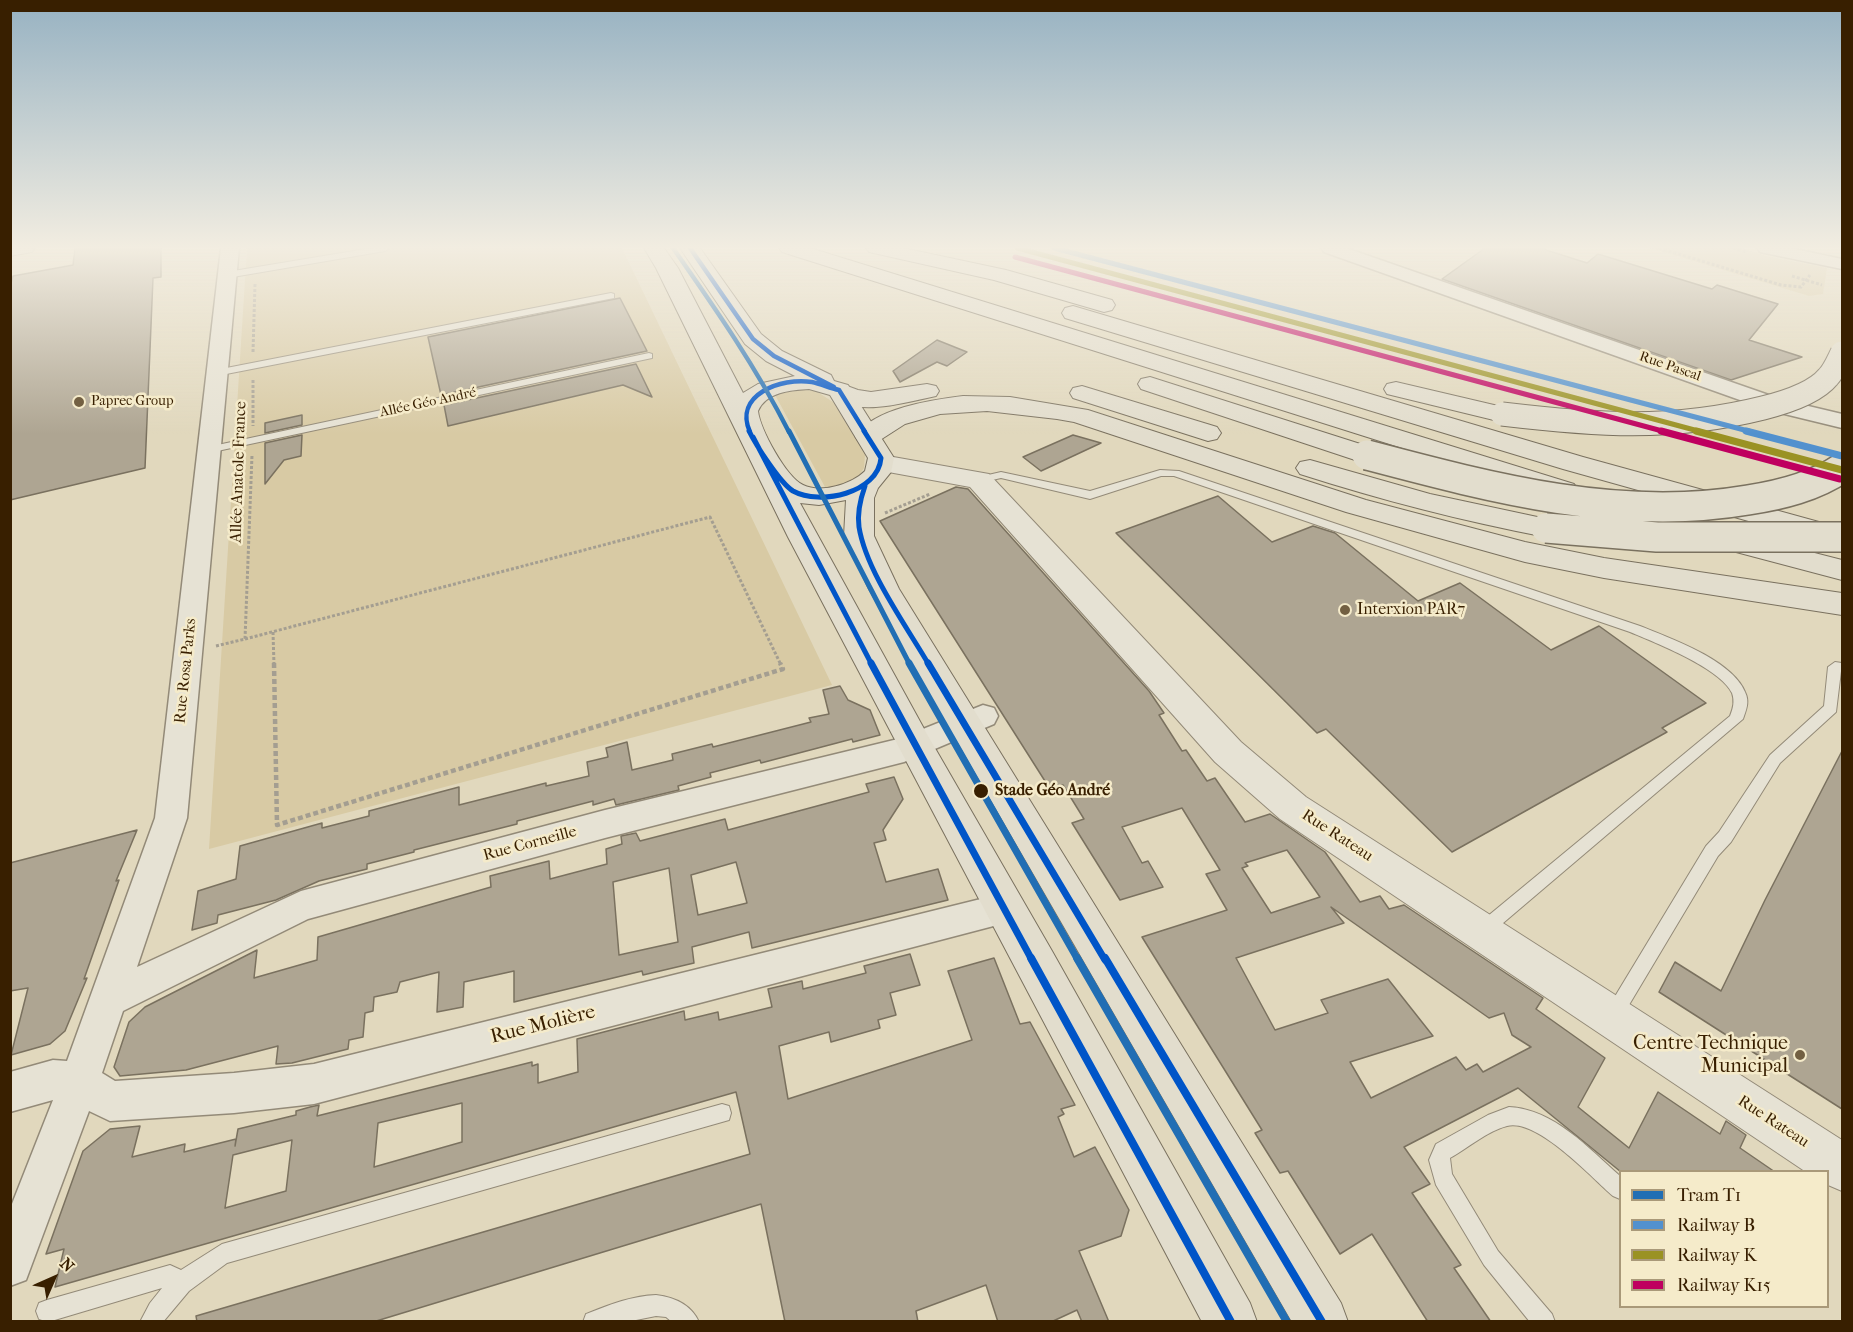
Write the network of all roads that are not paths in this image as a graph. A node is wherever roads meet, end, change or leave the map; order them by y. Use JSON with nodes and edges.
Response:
{"nodes":[{"id":1,"x":223,"y":310,"type":"edge"},
{"id":2,"x":539,"y":310,"type":"edge"},
{"id":3,"x":689,"y":310,"type":"edge"},
{"id":4,"x":733,"y":310,"type":"edge"},
{"id":5,"x":933,"y":310,"type":"edge"},
{"id":6,"x":986,"y":310,"type":"edge"},
{"id":7,"x":1065,"y":310,"type":"edge"},
{"id":8,"x":1120,"y":310,"type":"edge"},
{"id":9,"x":1507,"y":310,"type":"edge"},
{"id":10,"x":1842,"y":353,"type":"edge"},
{"id":11,"x":649,"y":356,"type":"dead end"},
{"id":12,"x":216,"y":373,"type":"junction"},
{"id":13,"x":837,"y":389,"type":"junction"},
{"id":14,"x":1842,"y":422,"type":"edge"},
{"id":15,"x":749,"y":429,"type":"junction"},
{"id":16,"x":208,"y":450,"type":"junction"},
{"id":17,"x":872,"y":462,"type":"junction"},
{"id":18,"x":1842,"y":468,"type":"edge"},
{"id":19,"x":973,"y":479,"type":"junction"},
{"id":20,"x":1842,"y":538,"type":"edge"},
{"id":21,"x":1842,"y":570,"type":"edge"},
{"id":22,"x":1842,"y":604,"type":"edge"},
{"id":23,"x":1842,"y":668,"type":"edge"},
{"id":24,"x":975,"y":719,"type":"junction"},
{"id":25,"x":915,"y":746,"type":"junction"},
{"id":26,"x":1005,"y":908,"type":"junction"},
{"id":27,"x":1482,"y":930,"type":"junction"},
{"id":28,"x":107,"y":1000,"type":"junction"},
{"id":29,"x":1612,"y":1016,"type":"junction"},
{"id":30,"x":80,"y":1082,"type":"junction"},
{"id":31,"x":10,"y":1092,"type":"edge"},
{"id":32,"x":722,"y":1113,"type":"dead end"},
{"id":33,"x":1842,"y":1167,"type":"edge"},
{"id":34,"x":1619,"y":1188,"type":"edge"},
{"id":35,"x":10,"y":1264,"type":"edge"},
{"id":36,"x":179,"y":1283,"type":"junction"},
{"id":37,"x":47,"y":1311,"type":"dead end"},
{"id":38,"x":151,"y":1322,"type":"edge"},
{"id":39,"x":594,"y":1322,"type":"edge"},
{"id":40,"x":688,"y":1322,"type":"edge"},
{"id":41,"x":1231,"y":1322,"type":"edge"},
{"id":42,"x":1322,"y":1322,"type":"edge"},
{"id":43,"x":1544,"y":1322,"type":"edge"}],
"edges":[{"from":1,"to":12,"type":"street","name":"Rue Rosa Parks"},
{"from":2,"to":12,"type":"lane"},
{"from":3,"to":15,"type":"main road"},
{"from":4,"to":13,"type":"main road"},
{"from":5,"to":18,"type":"main road","bridge":true},
{"from":6,"to":21,"type":"main road"},
{"from":7,"to":20,"type":"main road"},
{"from":8,"to":10,"type":"main road","bridge":true},
{"from":9,"to":14,"type":"street","name":"Rue Pascal"},
{"from":11,"to":16,"type":"lane","name":"Allée Géo André"},
{"from":12,"to":16,"type":"street","name":"Rue Rosa Parks"},
{"from":13,"to":15,"type":"main road"},
{"from":13,"to":17,"type":"main road"},
{"from":13,"to":20,"type":"main road","bridge":true},
{"from":15,"to":17,"type":"main road"},
{"from":15,"to":25,"type":"main road"},
{"from":16,"to":28,"type":"street","name":"Rue Rosa Parks"},
{"from":17,"to":19,"type":"street"},
{"from":17,"to":22,"type":"main road"},
{"from":17,"to":24,"type":"main road"},
{"from":19,"to":27,"type":"street","name":"Rue Rateau"},
{"from":19,"to":27,"type":"lane"},
{"from":23,"to":29,"type":"lane"},
{"from":24,"to":25,"type":"street","name":"Rue Corneille"},
{"from":24,"to":42,"type":"main road"},
{"from":25,"to":26,"type":"main road"},
{"from":25,"to":28,"type":"street","name":"Rue Corneille"},
{"from":26,"to":30,"type":"street","name":"Rue Molière"},
{"from":26,"to":41,"type":"main road"},
{"from":27,"to":29,"type":"street","name":"Rue Rateau"},
{"from":28,"to":30,"type":"street","name":"Rue Rosa Parks"},
{"from":29,"to":33,"type":"street","name":"Rue Rateau"},
{"from":30,"to":31,"type":"street"},
{"from":30,"to":35,"type":"street","name":"Rue Rosa Parks"},
{"from":32,"to":36,"type":"lane"},
{"from":34,"to":43,"type":"lane"},
{"from":36,"to":37,"type":"lane"},
{"from":36,"to":38,"type":"lane"},
{"from":39,"to":40,"type":"lane"}]}
